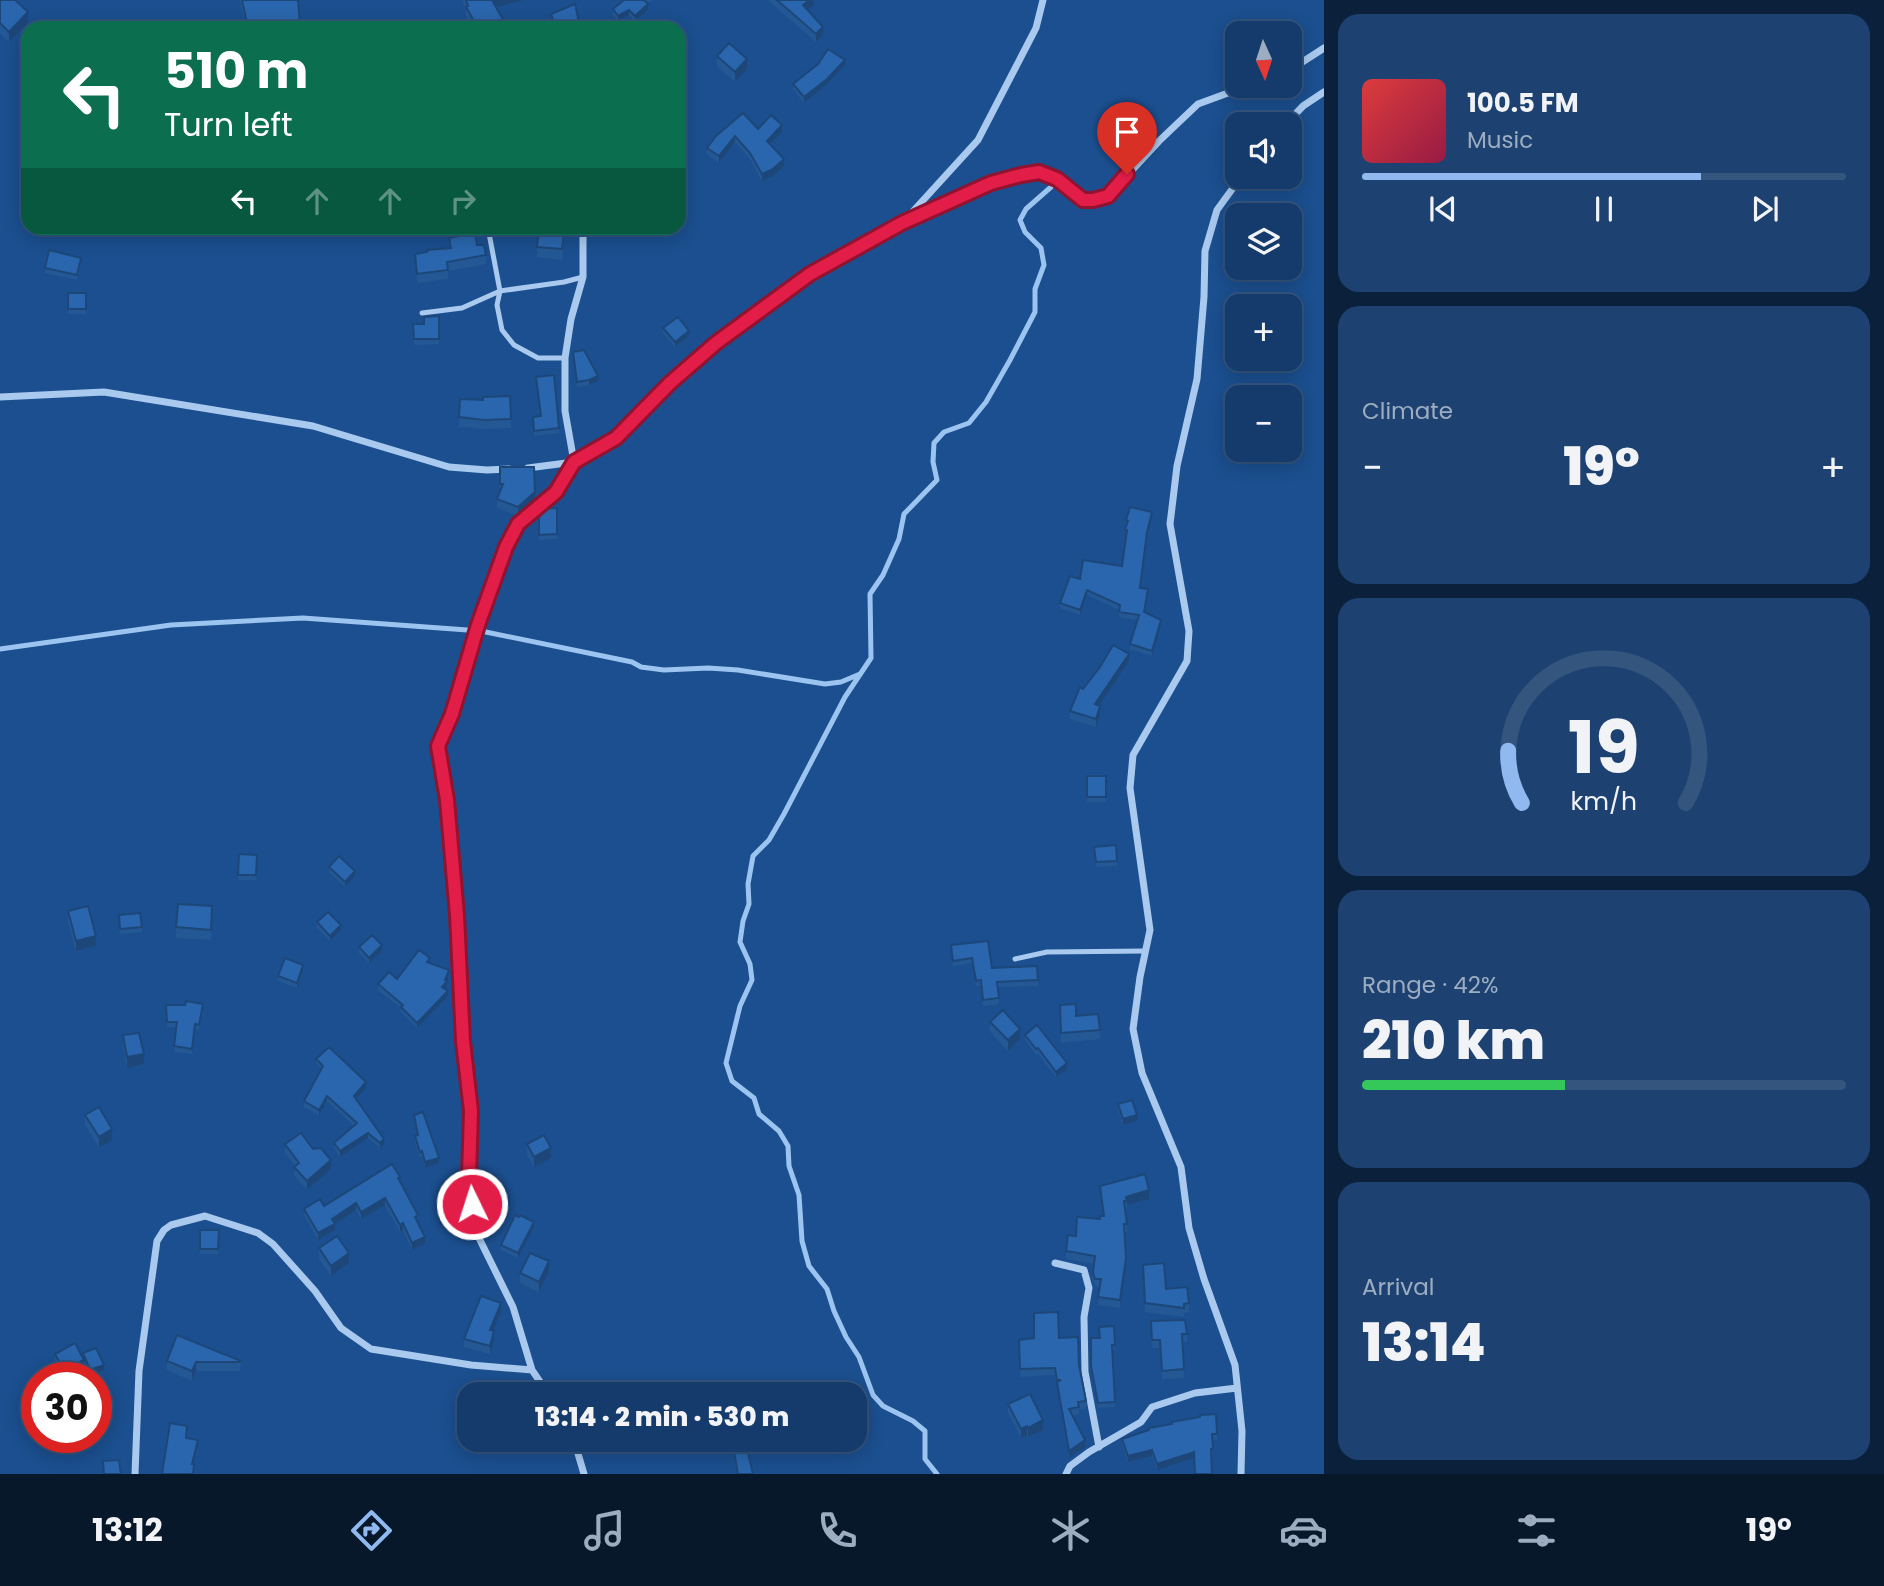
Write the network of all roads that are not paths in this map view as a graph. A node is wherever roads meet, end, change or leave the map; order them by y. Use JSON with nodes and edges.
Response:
{"nodes":[{"id":1,"x":1043,"y":0,"type":"edge"},
{"id":2,"x":1324,"y":48,"type":"edge"},
{"id":3,"x":1302,"y":62,"type":"edge"},
{"id":4,"x":1324,"y":92,"type":"edge"},
{"id":5,"x":1225,"y":94,"type":"edge"},
{"id":6,"x":1297,"y":112,"type":"edge"},
{"id":7,"x":1232,"y":189,"type":"edge"},
{"id":8,"x":902,"y":223,"type":"junction"},
{"id":9,"x":489,"y":235,"type":"edge"},
{"id":10,"x":583,"y":235,"type":"edge"},
{"id":11,"x":583,"y":277,"type":"junction"},
{"id":12,"x":500,"y":291,"type":"junction"},
{"id":13,"x":422,"y":313,"type":"dead end"},
{"id":14,"x":565,"y":358,"type":"junction"},
{"id":15,"x":0,"y":397,"type":"edge"},
{"id":16,"x":574,"y":462,"type":"junction"},
{"id":17,"x":1145,"y":951,"type":"junction"},
{"id":18,"x":1015,"y":959,"type":"dead end"},
{"id":19,"x":1055,"y":1263,"type":"dead end"},
{"id":20,"x":532,"y":1370,"type":"junction"},
{"id":21,"x":540,"y":1382,"type":"edge"},
{"id":22,"x":1237,"y":1388,"type":"junction"},
{"id":23,"x":1099,"y":1447,"type":"junction"},
{"id":24,"x":578,"y":1452,"type":"edge"},
{"id":25,"x":135,"y":1474,"type":"edge"},
{"id":26,"x":584,"y":1474,"type":"edge"},
{"id":27,"x":1066,"y":1474,"type":"edge"},
{"id":28,"x":1241,"y":1474,"type":"edge"}],
"edges":[{"from":1,"to":8,"type":"street"},
{"from":2,"to":3,"type":"street"},
{"from":4,"to":6,"type":"street"},
{"from":5,"to":8,"type":"street"},
{"from":7,"to":17,"type":"street"},
{"from":8,"to":16,"type":"street"},
{"from":9,"to":12,"type":"lane"},
{"from":10,"to":11,"type":"street"},
{"from":11,"to":12,"type":"lane"},
{"from":11,"to":14,"type":"street"},
{"from":12,"to":13,"type":"lane"},
{"from":12,"to":14,"type":"lane"},
{"from":14,"to":16,"type":"street"},
{"from":15,"to":16,"type":"street"},
{"from":16,"to":20,"type":"street"},
{"from":17,"to":18,"type":"lane"},
{"from":17,"to":22,"type":"street"},
{"from":19,"to":23,"type":"street"},
{"from":20,"to":21,"type":"street"},
{"from":20,"to":25,"type":"street"},
{"from":22,"to":23,"type":"street"},
{"from":22,"to":28,"type":"street"},
{"from":23,"to":27,"type":"street"},
{"from":24,"to":26,"type":"street"}]}
